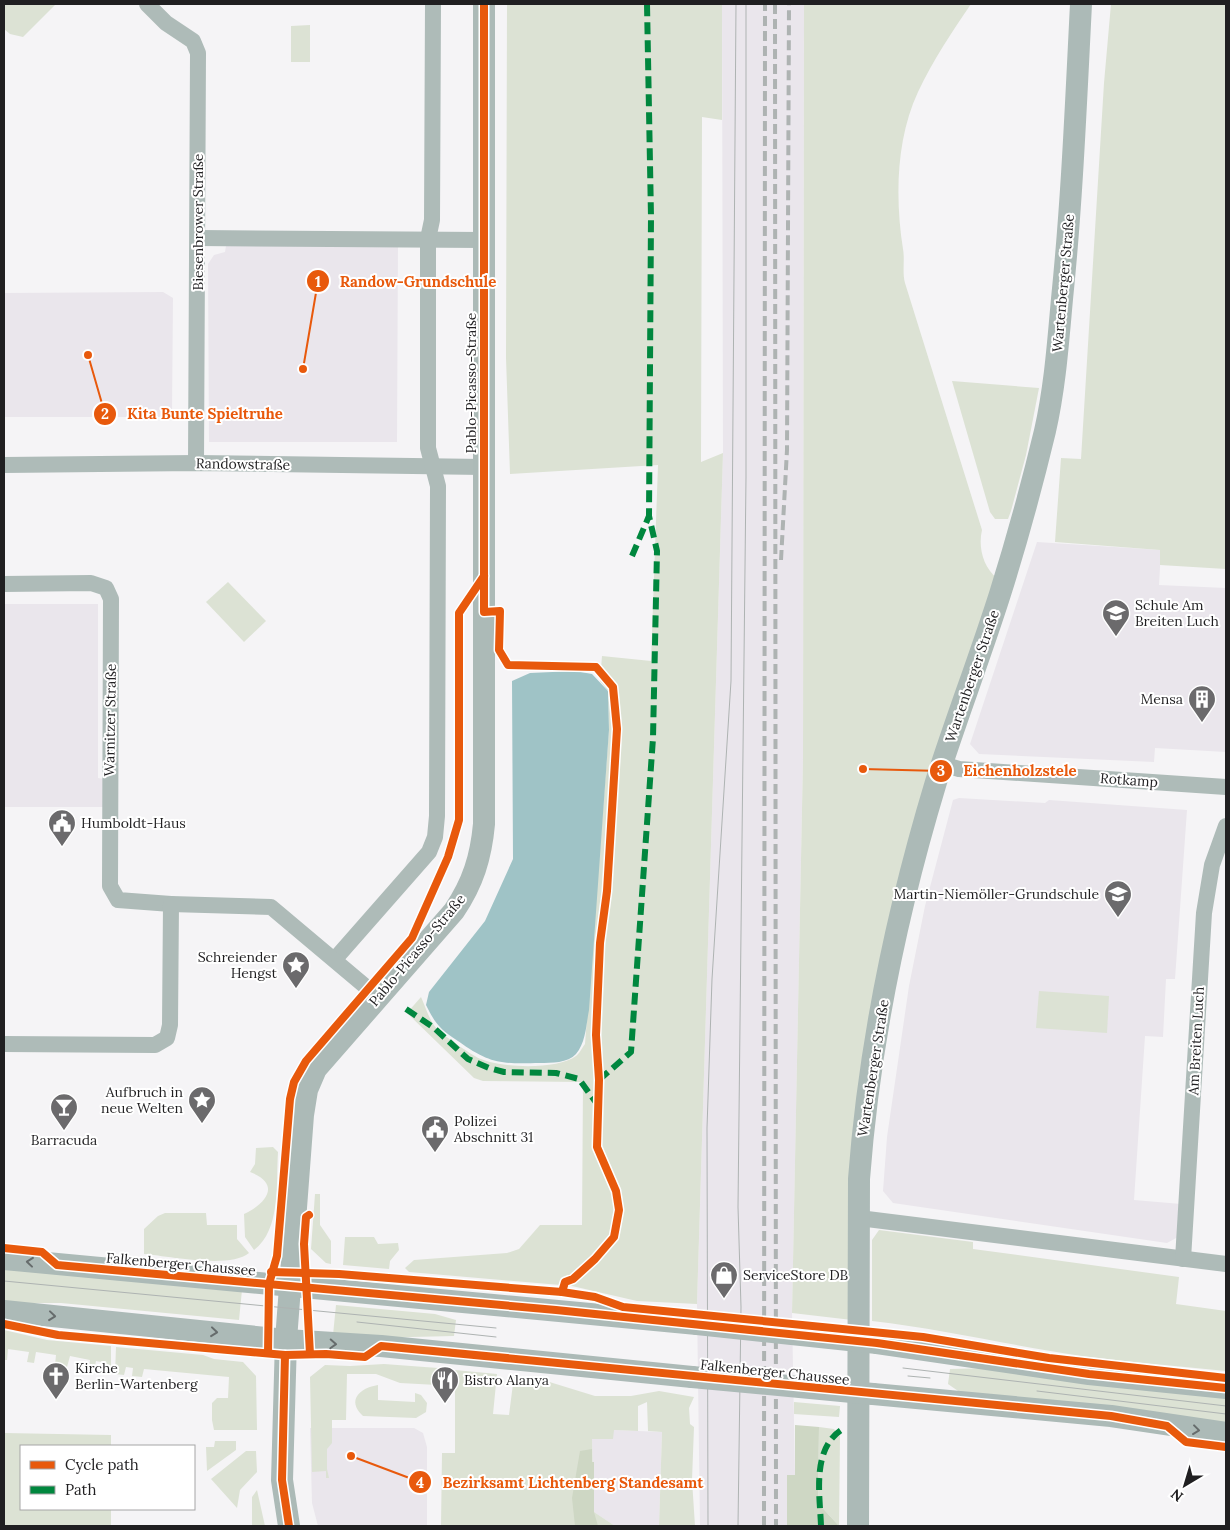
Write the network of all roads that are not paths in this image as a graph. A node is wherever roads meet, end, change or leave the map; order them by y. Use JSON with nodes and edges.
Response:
{"nodes":[{"id":1,"x":147,"y":4,"type":"edge"},
{"id":2,"x":433,"y":4,"type":"edge"},
{"id":3,"x":484,"y":4,"type":"edge"},
{"id":4,"x":1081,"y":4,"type":"edge"},
{"id":5,"x":198,"y":238,"type":"junction"},
{"id":6,"x":428,"y":239,"type":"junction"},
{"id":7,"x":484,"y":240,"type":"junction"},
{"id":8,"x":196,"y":463,"type":"junction"},
{"id":9,"x":4,"y":465,"type":"edge"},
{"id":10,"x":432,"y":466,"type":"junction"},
{"id":11,"x":483,"y":467,"type":"junction"},
{"id":12,"x":4,"y":584,"type":"edge"},
{"id":13,"x":942,"y":764,"type":"junction"},
{"id":14,"x":1226,"y":786,"type":"edge"},
{"id":15,"x":1226,"y":826,"type":"edge"},
{"id":16,"x":171,"y":904,"type":"junction"},
{"id":17,"x":335,"y":959,"type":"junction"},
{"id":18,"x":378,"y":997,"type":"junction"},
{"id":19,"x":4,"y":1044,"type":"edge"},
{"id":20,"x":859,"y":1218,"type":"junction"},
{"id":21,"x":4,"y":1259,"type":"edge"},
{"id":22,"x":1183,"y":1259,"type":"junction"},
{"id":23,"x":1226,"y":1264,"type":"edge"},
{"id":24,"x":289,"y":1286,"type":"junction"},
{"id":25,"x":4,"y":1311,"type":"edge"},
{"id":26,"x":286,"y":1340,"type":"junction"},
{"id":27,"x":1226,"y":1388,"type":"edge"},
{"id":28,"x":1226,"y":1433,"type":"edge"},
{"id":29,"x":289,"y":1526,"type":"edge"},
{"id":30,"x":858,"y":1526,"type":"edge"}],
"edges":[{"from":1,"to":5,"type":"street","name":"Biesenbrower Straße"},
{"from":2,"to":6,"type":"street"},
{"from":3,"to":7,"type":"main road","name":"Pablo-Picasso-Straße"},
{"from":4,"to":13,"type":"main road","name":"Wartenberger Straße"},
{"from":5,"to":6,"type":"street"},
{"from":5,"to":8,"type":"street","name":"Biesenbrower Straße"},
{"from":6,"to":7,"type":"street"},
{"from":6,"to":10,"type":"street"},
{"from":7,"to":11,"type":"main road","name":"Pablo-Picasso-Straße"},
{"from":8,"to":9,"type":"street","name":"Randowstraße"},
{"from":8,"to":10,"type":"street","name":"Randowstraße"},
{"from":10,"to":11,"type":"street","name":"Randowstraße"},
{"from":10,"to":17,"type":"street"},
{"from":11,"to":18,"type":"main road","name":"Pablo-Picasso-Straße"},
{"from":12,"to":16,"type":"street","name":"Warnitzer Straße"},
{"from":13,"to":14,"type":"street","name":"Rotkamp"},
{"from":13,"to":20,"type":"main road","name":"Wartenberger Straße"},
{"from":15,"to":22,"type":"street","name":"Am Breiten Luch"},
{"from":16,"to":17,"type":"street","name":"Warnitzer Straße"},
{"from":16,"to":19,"type":"street"},
{"from":17,"to":18,"type":"street","name":"Warnitzer Straße"},
{"from":18,"to":24,"type":"main road","name":"Pablo-Picasso-Straße"},
{"from":20,"to":22,"type":"street"},
{"from":20,"to":30,"type":"main road","name":"Wartenberger Straße"},
{"from":24,"to":21,"type":"main road","name":"Falkenberger Chaussee","one_way":true},
{"from":22,"to":23,"type":"street"},
{"from":24,"to":26,"type":"main road","name":"Pablo-Picasso-Straße"},
{"from":24,"to":27,"type":"main road","name":"Falkenberger Chaussee","bridge":true},
{"from":25,"to":26,"type":"main road","name":"Falkenberger Chaussee","one_way":true},
{"from":26,"to":28,"type":"main road","name":"Falkenberger Chaussee","one_way":true,"bridge":true},
{"from":26,"to":29,"type":"main road","name":"Pablo-Picasso-Straße"}]}
